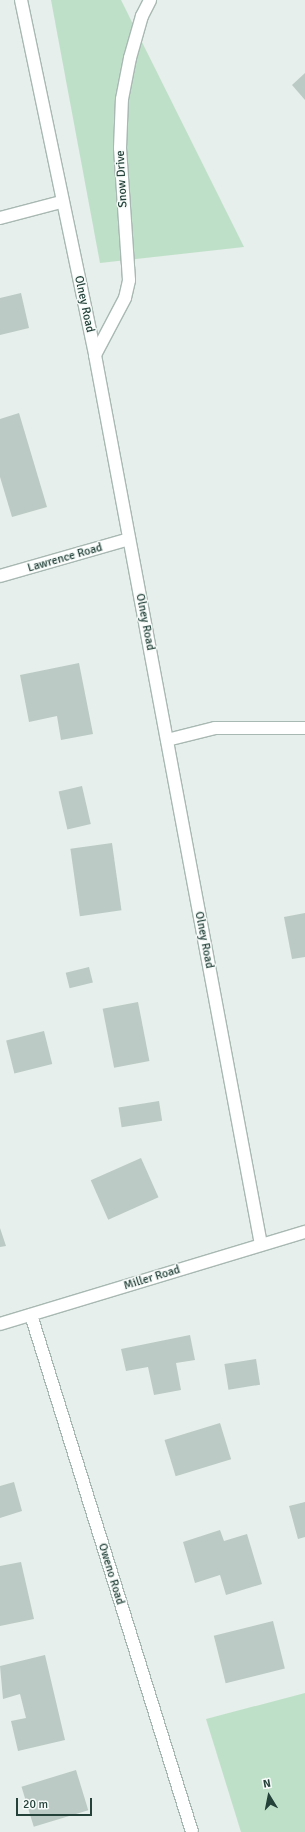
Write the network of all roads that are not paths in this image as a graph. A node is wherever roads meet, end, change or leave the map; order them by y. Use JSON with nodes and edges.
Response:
{"nodes":[{"id":1,"x":21,"y":0,"type":"edge"},
{"id":2,"x":150,"y":0,"type":"edge"},
{"id":3,"x":61,"y":202,"type":"junction"},
{"id":4,"x":0,"y":218,"type":"edge"},
{"id":5,"x":95,"y":355,"type":"junction"},
{"id":6,"x":130,"y":539,"type":"junction"},
{"id":7,"x":0,"y":576,"type":"edge"},
{"id":8,"x":305,"y":728,"type":"edge"},
{"id":9,"x":167,"y":740,"type":"junction"},
{"id":10,"x":305,"y":1232,"type":"edge"},
{"id":11,"x":261,"y":1245,"type":"junction"},
{"id":12,"x":31,"y":1315,"type":"junction"},
{"id":13,"x":0,"y":1324,"type":"edge"},
{"id":14,"x":192,"y":1832,"type":"edge"}],
"edges":[{"from":1,"to":3,"type":"street","name":"Olney Road"},
{"from":2,"to":5,"type":"street","name":"Snow Drive"},
{"from":3,"to":4,"type":"street"},
{"from":3,"to":5,"type":"street","name":"Olney Road"},
{"from":5,"to":6,"type":"street","name":"Olney Road"},
{"from":6,"to":7,"type":"street","name":"Lawrence Road"},
{"from":6,"to":9,"type":"street","name":"Olney Road"},
{"from":8,"to":9,"type":"street"},
{"from":9,"to":11,"type":"street","name":"Olney Road"},
{"from":10,"to":11,"type":"street","name":"Miller Road"},
{"from":11,"to":12,"type":"street","name":"Miller Road"},
{"from":12,"to":13,"type":"street","name":"Miller Road"},
{"from":12,"to":14,"type":"street","name":"Oweno Road"}]}
